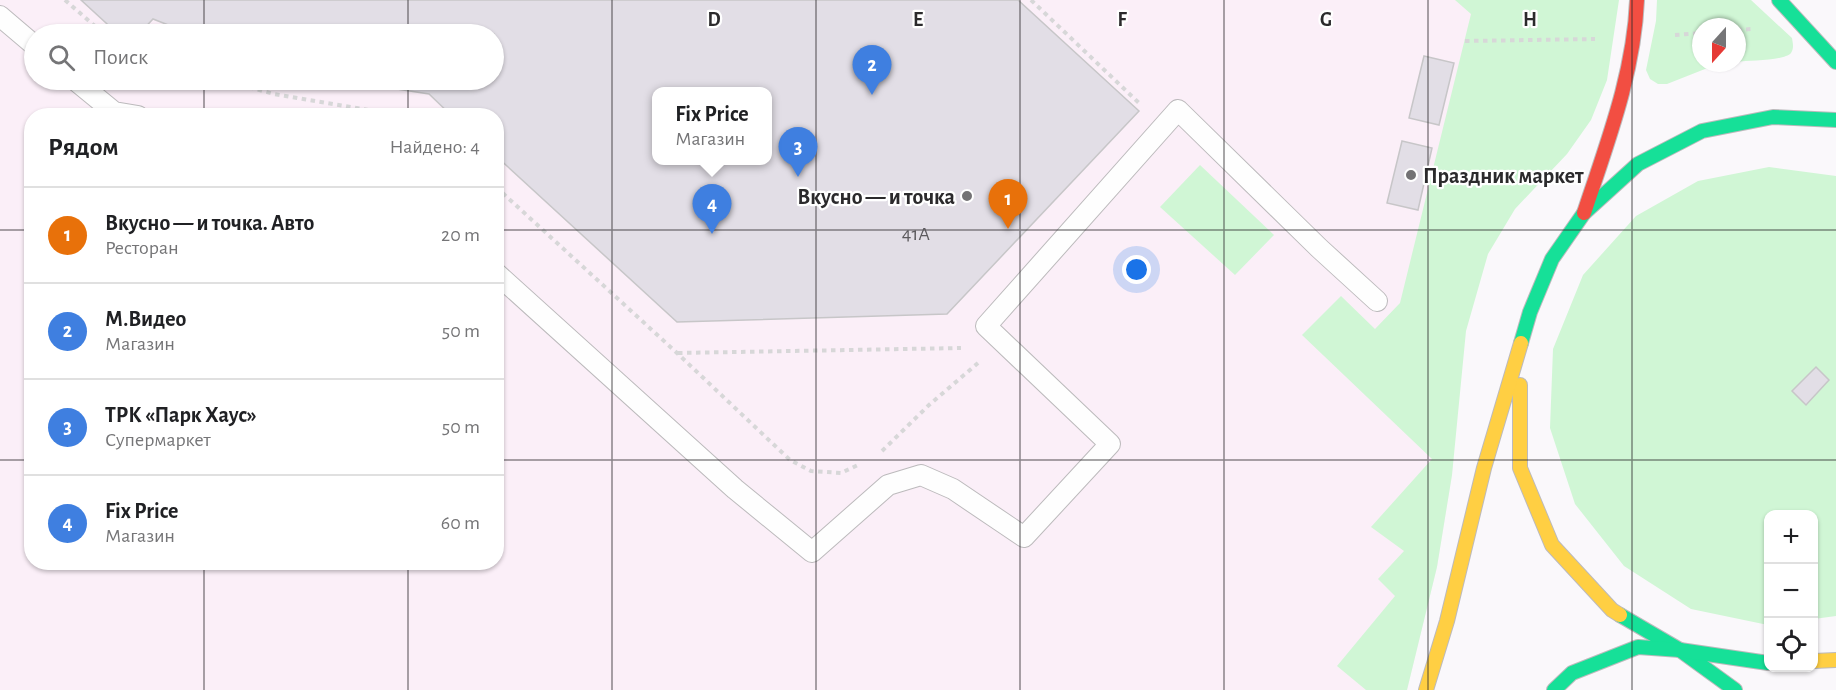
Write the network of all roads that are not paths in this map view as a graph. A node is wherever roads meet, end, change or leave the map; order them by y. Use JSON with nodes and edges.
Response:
{"nodes":[{"id":1,"x":1637,"y":0,"type":"edge"},
{"id":2,"x":1779,"y":0,"type":"edge"},
{"id":3,"x":0,"y":16,"type":"edge"},
{"id":4,"x":24,"y":36,"type":"edge"},
{"id":5,"x":1836,"y":62,"type":"edge"},
{"id":6,"x":87,"y":90,"type":"edge"},
{"id":7,"x":109,"y":108,"type":"edge"},
{"id":8,"x":1836,"y":120,"type":"edge"},
{"id":9,"x":1584,"y":213,"type":"junction"},
{"id":10,"x":504,"y":280,"type":"edge"},
{"id":11,"x":1377,"y":301,"type":"dead end"},
{"id":12,"x":1530,"y":312,"type":"junction"},
{"id":13,"x":1680,"y":650,"type":"junction"},
{"id":14,"x":1836,"y":660,"type":"edge"},
{"id":15,"x":1818,"y":661,"type":"edge"},
{"id":16,"x":1764,"y":662,"type":"edge"},
{"id":17,"x":1426,"y":690,"type":"edge"},
{"id":18,"x":1554,"y":690,"type":"edge"},
{"id":19,"x":1736,"y":690,"type":"edge"}],
"edges":[{"from":1,"to":9,"type":"main road"},
{"from":2,"to":5,"type":"main road"},
{"from":3,"to":4,"type":"lane"},
{"from":6,"to":7,"type":"lane"},
{"from":8,"to":9,"type":"main road"},
{"from":9,"to":12,"type":"main road"},
{"from":10,"to":11,"type":"lane"},
{"from":12,"to":13,"type":"main road"},
{"from":12,"to":17,"type":"main road"},
{"from":13,"to":16,"type":"main road"},
{"from":13,"to":18,"type":"main road"},
{"from":13,"to":19,"type":"main road"},
{"from":14,"to":15,"type":"main road"}]}
